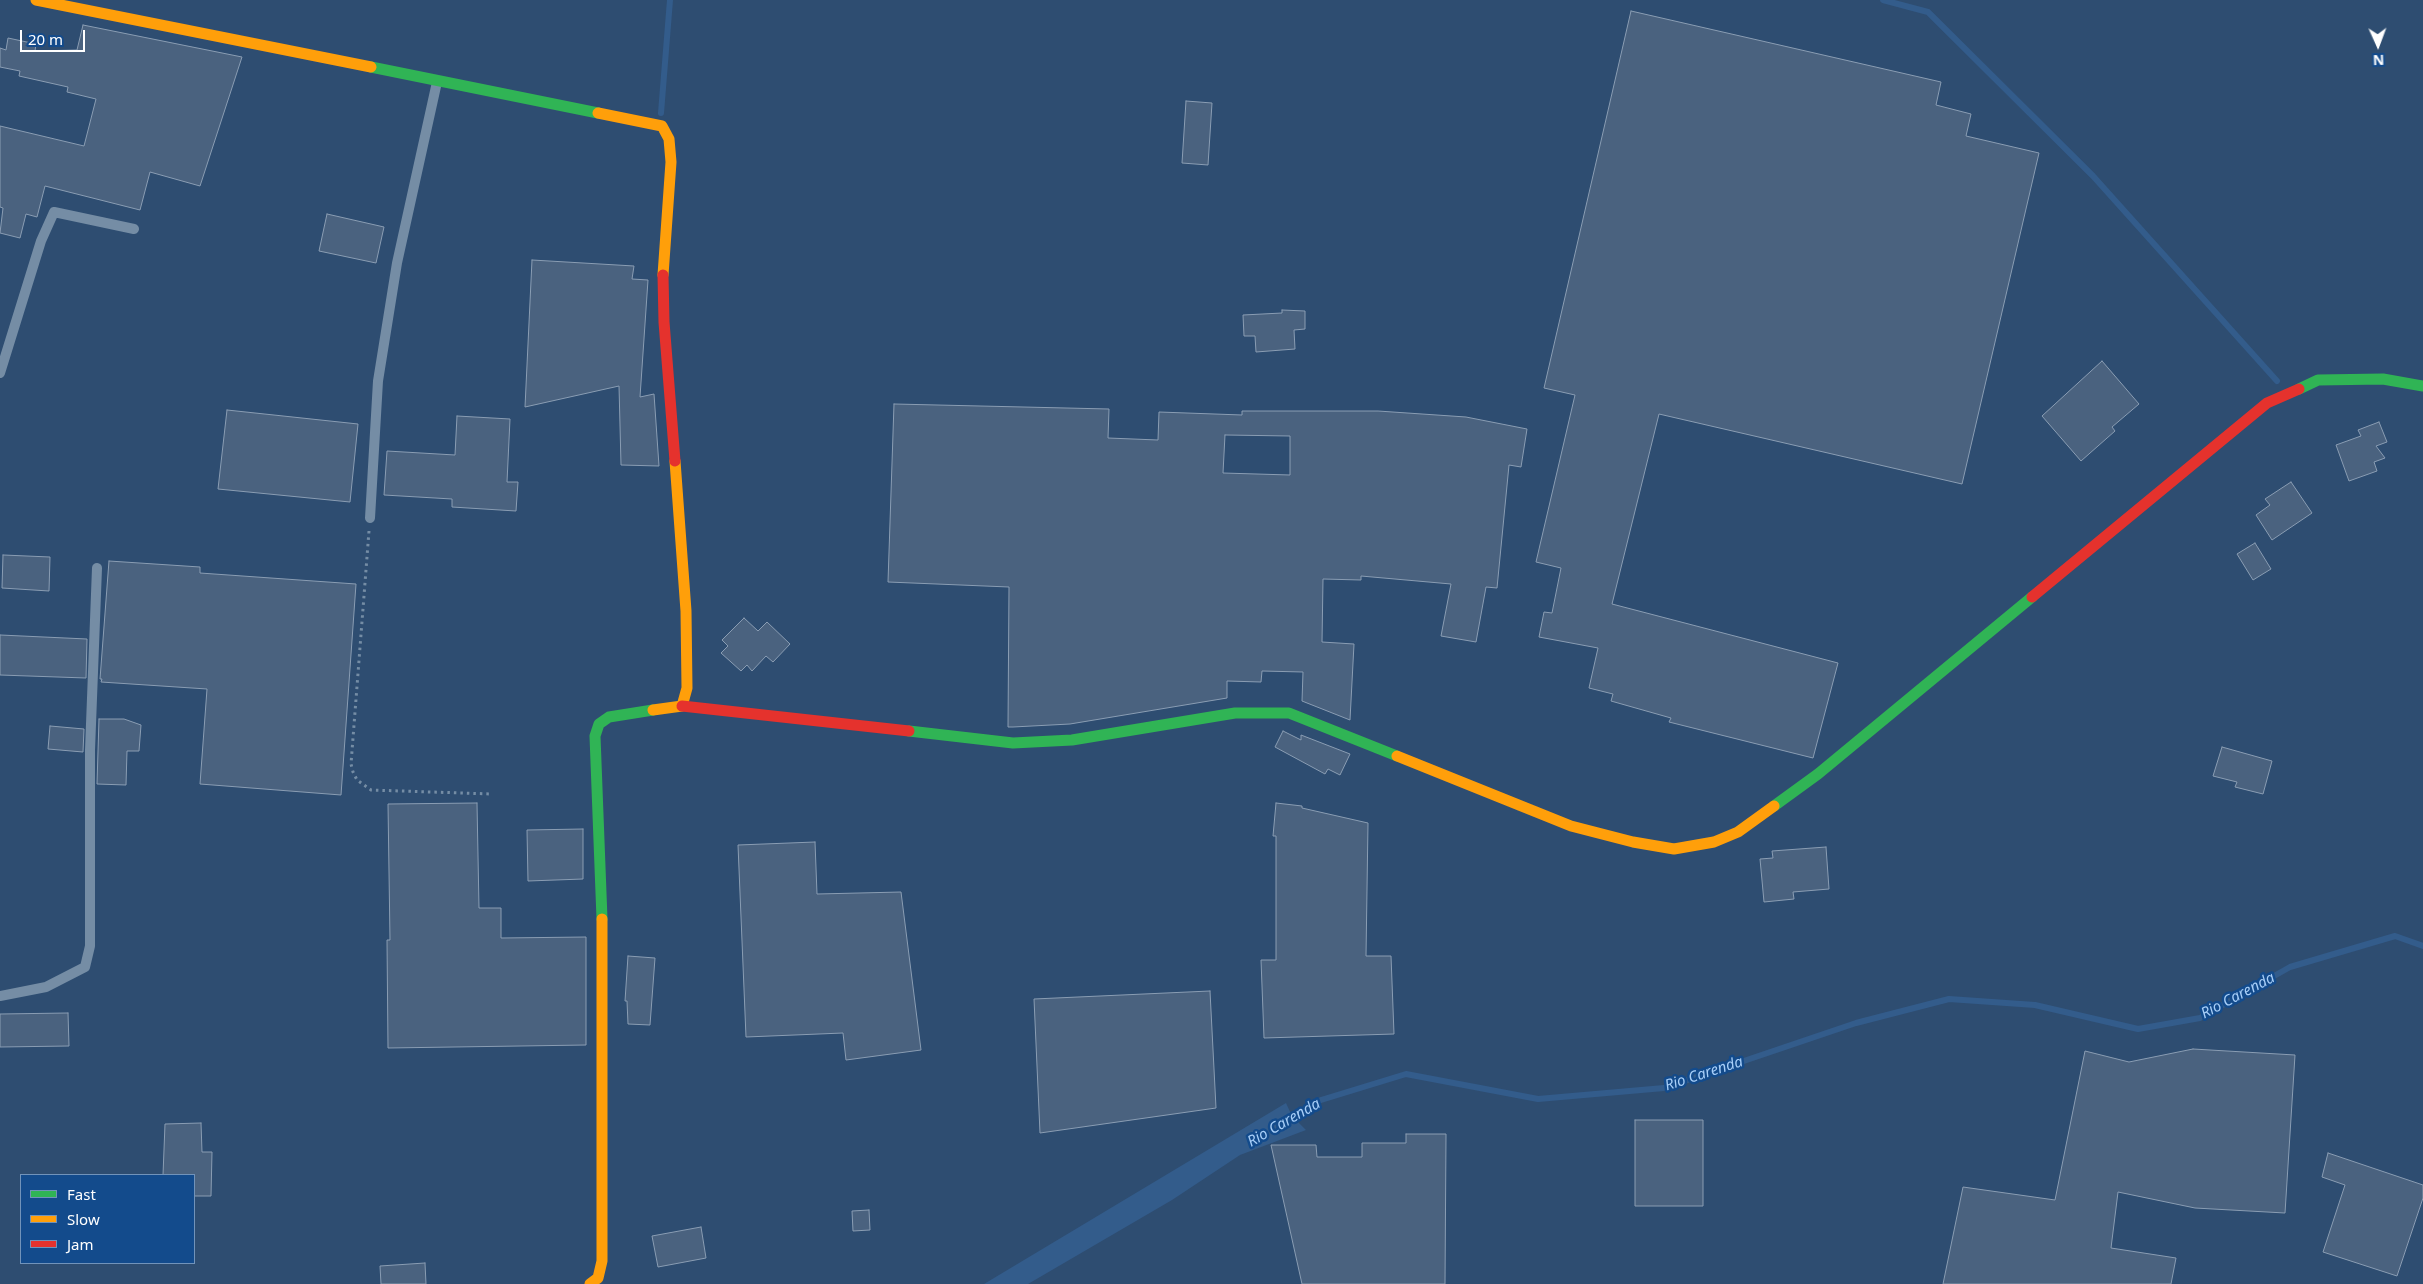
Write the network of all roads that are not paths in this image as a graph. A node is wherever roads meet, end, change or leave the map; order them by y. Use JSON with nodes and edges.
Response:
{"nodes":[{"id":1,"x":36,"y":0,"type":"edge"},
{"id":2,"x":437,"y":80,"type":"junction"},
{"id":3,"x":134,"y":229,"type":"dead end"},
{"id":4,"x":0,"y":373,"type":"edge"},
{"id":5,"x":2423,"y":386,"type":"edge"},
{"id":6,"x":370,"y":518,"type":"road end"},
{"id":7,"x":97,"y":568,"type":"dead end"},
{"id":8,"x":682,"y":706,"type":"junction"},
{"id":9,"x":0,"y":996,"type":"edge"},
{"id":10,"x":590,"y":1284,"type":"edge"}],
"edges":[{"from":1,"to":2,"type":"street"},
{"from":2,"to":6,"type":"lane"},
{"from":2,"to":8,"type":"street"},
{"from":3,"to":4,"type":"lane"},
{"from":5,"to":8,"type":"street"},
{"from":7,"to":9,"type":"lane"},
{"from":8,"to":10,"type":"street"}]}
